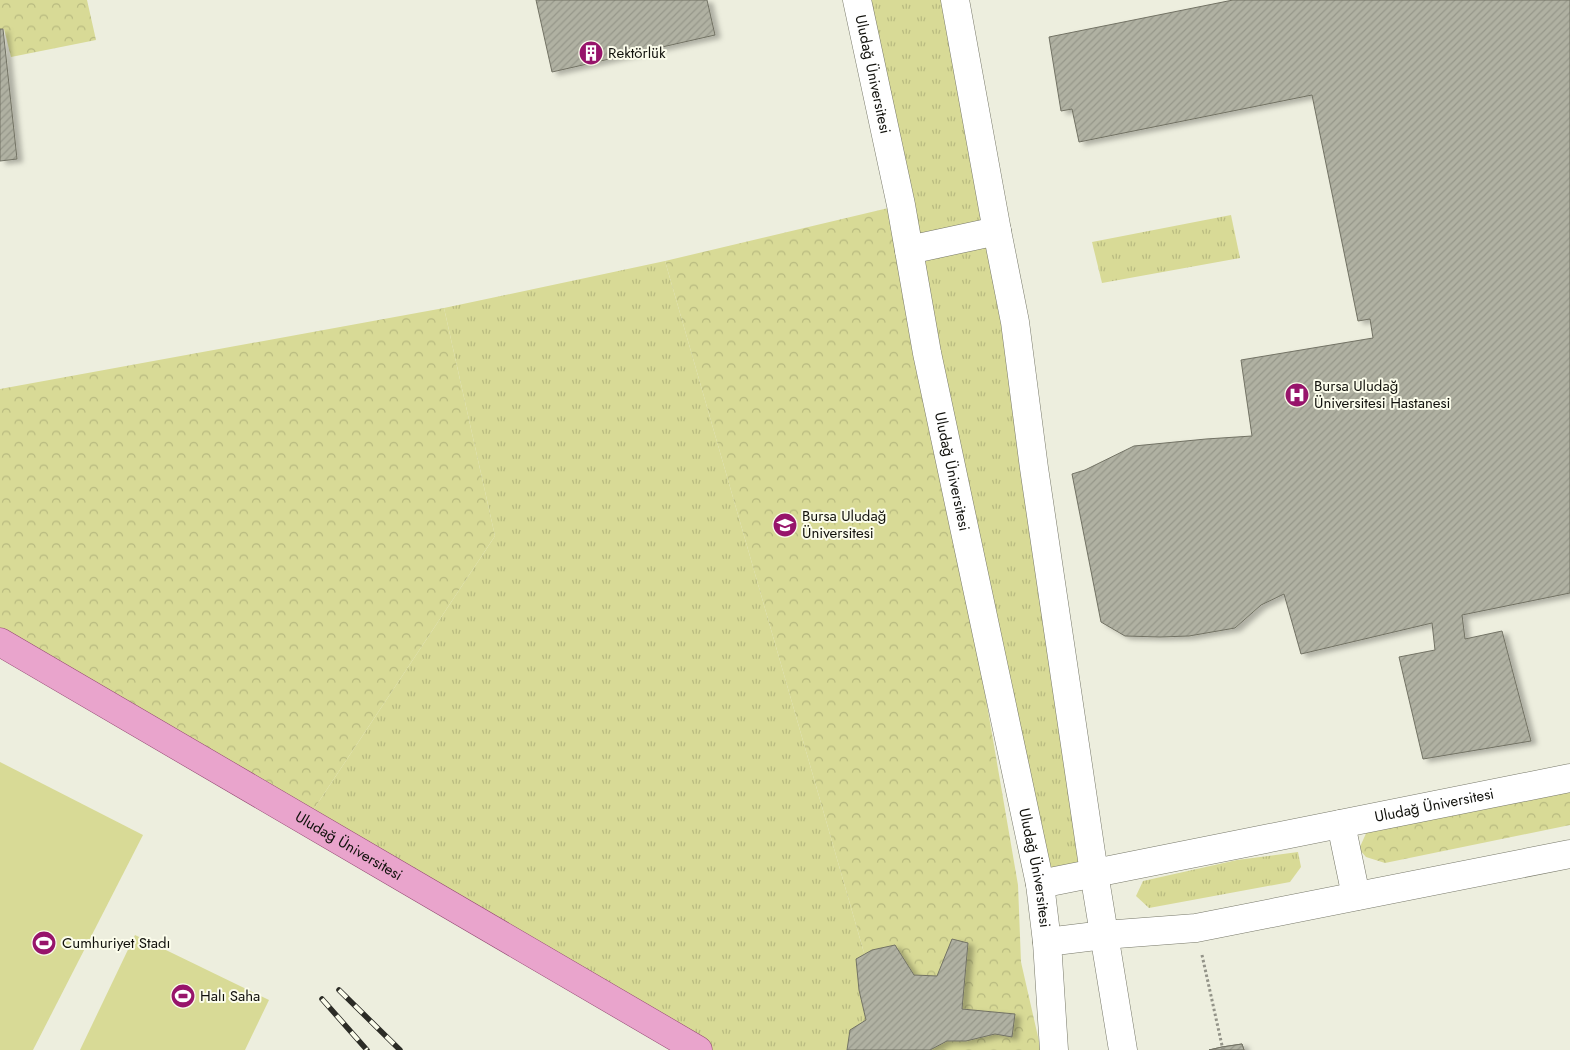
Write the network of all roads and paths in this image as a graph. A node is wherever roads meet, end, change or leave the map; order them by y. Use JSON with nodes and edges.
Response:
{"nodes":[{"id":1,"x":857,"y":0,"type":"edge"},
{"id":2,"x":955,"y":0,"type":"edge"},
{"id":3,"x":996,"y":231,"type":"junction"},
{"id":4,"x":908,"y":250,"type":"junction"},
{"id":5,"x":0,"y":642,"type":"edge"},
{"id":6,"x":1570,"y":778,"type":"edge"},
{"id":7,"x":1341,"y":824,"type":"junction"},
{"id":8,"x":1570,"y":854,"type":"edge"},
{"id":9,"x":1094,"y":873,"type":"junction"},
{"id":10,"x":1040,"y":884,"type":"junction"},
{"id":11,"x":1356,"y":896,"type":"junction"},
{"id":12,"x":1196,"y":928,"type":"junction"},
{"id":13,"x":1104,"y":935,"type":"junction"},
{"id":14,"x":1048,"y":942,"type":"junction"},
{"id":15,"x":698,"y":1050,"type":"edge"},
{"id":16,"x":1054,"y":1050,"type":"edge"},
{"id":17,"x":1123,"y":1050,"type":"edge"},
{"id":18,"x":1223,"y":1050,"type":"edge"}],
"edges":[{"from":1,"to":4,"type":"street","name":"Uludağ Üniversitesi"},
{"from":2,"to":3,"type":"street"},
{"from":3,"to":4,"type":"street"},
{"from":3,"to":9,"type":"street"},
{"from":4,"to":10,"type":"street","name":"Uludağ Üniversitesi"},
{"from":5,"to":15,"type":"main road","name":"Uludağ Üniversitesi"},
{"from":6,"to":7,"type":"street","name":"Uludağ Üniversitesi"},
{"from":7,"to":9,"type":"street","name":"Uludağ Üniversitesi"},
{"from":7,"to":11,"type":"street"},
{"from":8,"to":11,"type":"street","name":"Uludağ Üniversitesi"},
{"from":9,"to":10,"type":"street","name":"Uludağ Üniversitesi"},
{"from":9,"to":13,"type":"street"},
{"from":10,"to":14,"type":"street","name":"Uludağ Üniversitesi"},
{"from":11,"to":12,"type":"street","name":"Uludağ Üniversitesi"},
{"from":12,"to":13,"type":"street","name":"Uludağ Üniversitesi"},
{"from":12,"to":18,"type":"path"},
{"from":13,"to":14,"type":"street","name":"Uludağ Üniversitesi"},
{"from":13,"to":17,"type":"street"},
{"from":14,"to":16,"type":"street","name":"Uludağ Üniversitesi"}]}
